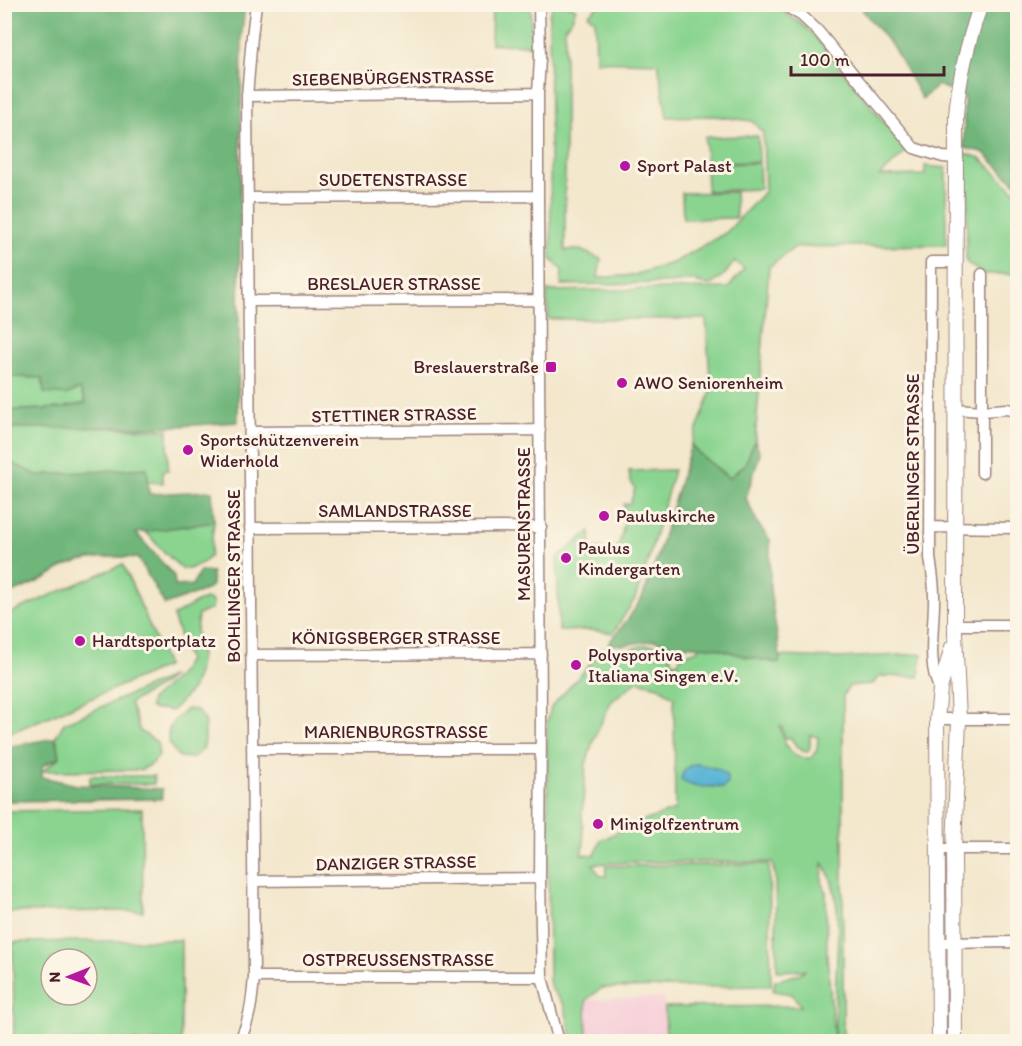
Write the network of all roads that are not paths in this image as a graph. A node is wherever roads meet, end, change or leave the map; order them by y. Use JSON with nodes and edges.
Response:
{"nodes":[{"id":1,"x":256,"y":4,"type":"edge"},
{"id":2,"x":539,"y":4,"type":"edge"},
{"id":3,"x":782,"y":4,"type":"edge"},
{"id":4,"x":981,"y":4,"type":"edge"},
{"id":5,"x":538,"y":93,"type":"junction"},
{"id":6,"x":248,"y":96,"type":"junction"},
{"id":7,"x":956,"y":158,"type":"junction"},
{"id":8,"x":538,"y":196,"type":"junction"},
{"id":9,"x":248,"y":198,"type":"junction"},
{"id":10,"x":955,"y":262,"type":"junction"},
{"id":11,"x":982,"y":274,"type":"dead end"},
{"id":12,"x":539,"y":300,"type":"junction"},
{"id":13,"x":249,"y":301,"type":"junction"},
{"id":14,"x":955,"y":409,"type":"junction"},
{"id":15,"x":982,"y":411,"type":"junction"},
{"id":16,"x":1017,"y":411,"type":"edge"},
{"id":17,"x":540,"y":430,"type":"junction"},
{"id":18,"x":250,"y":432,"type":"junction"},
{"id":19,"x":982,"y":473,"type":"dead end"},
{"id":20,"x":541,"y":527,"type":"junction"},
{"id":21,"x":930,"y":527,"type":"junction"},
{"id":22,"x":250,"y":528,"type":"junction"},
{"id":23,"x":955,"y":528,"type":"junction"},
{"id":24,"x":1017,"y":528,"type":"edge"},
{"id":25,"x":1017,"y":624,"type":"edge"},
{"id":26,"x":956,"y":629,"type":"junction"},
{"id":27,"x":541,"y":654,"type":"junction"},
{"id":28,"x":251,"y":655,"type":"junction"},
{"id":29,"x":940,"y":689,"type":"junction"},
{"id":30,"x":937,"y":719,"type":"junction"},
{"id":31,"x":959,"y":719,"type":"junction"},
{"id":32,"x":1017,"y":720,"type":"edge"},
{"id":33,"x":252,"y":749,"type":"junction"},
{"id":34,"x":541,"y":749,"type":"junction"},
{"id":35,"x":937,"y":849,"type":"junction"},
{"id":36,"x":954,"y":849,"type":"junction"},
{"id":37,"x":1017,"y":849,"type":"edge"},
{"id":38,"x":540,"y":878,"type":"junction"},
{"id":39,"x":253,"y":881,"type":"junction"},
{"id":40,"x":1017,"y":942,"type":"edge"},
{"id":41,"x":955,"y":943,"type":"junction"},
{"id":42,"x":938,"y":944,"type":"junction"},
{"id":43,"x":254,"y":977,"type":"junction"},
{"id":44,"x":542,"y":977,"type":"junction"},
{"id":45,"x":240,"y":1041,"type":"edge"},
{"id":46,"x":559,"y":1041,"type":"edge"},
{"id":47,"x":939,"y":1041,"type":"edge"},
{"id":48,"x":955,"y":1041,"type":"edge"}],
"edges":[{"from":1,"to":6,"type":"street","name":"BOHLINGER STRASSE"},
{"from":2,"to":5,"type":"street","name":"MASURENSTRASSE"},
{"from":3,"to":7,"type":"street"},
{"from":4,"to":7,"type":"street","name":"ÜBERLINGER STRASSE"},
{"from":5,"to":6,"type":"street","name":"SIEBENBÜRGENSTRASSE"},
{"from":5,"to":8,"type":"street","name":"MASURENSTRASSE"},
{"from":6,"to":9,"type":"street","name":"BOHLINGER STRASSE"},
{"from":7,"to":10,"type":"street","name":"ÜBERLINGER STRASSE"},
{"from":8,"to":9,"type":"street","name":"SUDETENSTRASSE"},
{"from":8,"to":12,"type":"street","name":"MASURENSTRASSE"},
{"from":9,"to":13,"type":"street","name":"BOHLINGER STRASSE"},
{"from":10,"to":14,"type":"street","name":"ÜBERLINGER STRASSE"},
{"from":10,"to":21,"type":"street","name":"ÜBERLINGER STRASSE"},
{"from":11,"to":15,"type":"street"},
{"from":12,"to":13,"type":"street","name":"BRESLAUER STRASSE"},
{"from":12,"to":17,"type":"street","name":"MASURENSTRASSE"},
{"from":13,"to":18,"type":"street","name":"BOHLINGER STRASSE"},
{"from":14,"to":15,"type":"street"},
{"from":14,"to":23,"type":"street","name":"ÜBERLINGER STRASSE"},
{"from":15,"to":16,"type":"street"},
{"from":15,"to":19,"type":"street"},
{"from":17,"to":18,"type":"street","name":"STETTINER STRASSE"},
{"from":17,"to":20,"type":"street","name":"MASURENSTRASSE"},
{"from":18,"to":22,"type":"street","name":"BOHLINGER STRASSE"},
{"from":20,"to":22,"type":"street","name":"SAMLANDSTRASSE"},
{"from":20,"to":27,"type":"street","name":"MASURENSTRASSE"},
{"from":21,"to":23,"type":"street"},
{"from":21,"to":29,"type":"street","name":"ÜBERLINGER STRASSE"},
{"from":22,"to":28,"type":"street","name":"BOHLINGER STRASSE"},
{"from":23,"to":24,"type":"street"},
{"from":23,"to":26,"type":"street","name":"ÜBERLINGER STRASSE"},
{"from":25,"to":26,"type":"street"},
{"from":26,"to":29,"type":"street","name":"ÜBERLINGER STRASSE"},
{"from":26,"to":31,"type":"street","name":"ÜBERLINGER STRASSE"},
{"from":27,"to":28,"type":"street","name":"KÖNIGSBERGER STRASSE"},
{"from":27,"to":34,"type":"street","name":"MASURENSTRASSE"},
{"from":28,"to":33,"type":"street","name":"BOHLINGER STRASSE"},
{"from":29,"to":30,"type":"street","name":"ÜBERLINGER STRASSE"},
{"from":30,"to":31,"type":"street"},
{"from":30,"to":35,"type":"street","name":"ÜBERLINGER STRASSE"},
{"from":31,"to":32,"type":"street"},
{"from":31,"to":36,"type":"street","name":"ÜBERLINGER STRASSE"},
{"from":33,"to":34,"type":"street","name":"MARIENBURGSTRASSE"},
{"from":33,"to":39,"type":"street","name":"BOHLINGER STRASSE"},
{"from":34,"to":38,"type":"street","name":"MASURENSTRASSE"},
{"from":35,"to":36,"type":"street"},
{"from":35,"to":42,"type":"street","name":"ÜBERLINGER STRASSE"},
{"from":36,"to":37,"type":"street"},
{"from":36,"to":41,"type":"street","name":"ÜBERLINGER STRASSE"},
{"from":38,"to":39,"type":"street","name":"DANZIGER STRASSE"},
{"from":38,"to":44,"type":"street","name":"MASURENSTRASSE"},
{"from":39,"to":43,"type":"street","name":"BOHLINGER STRASSE"},
{"from":40,"to":41,"type":"street"},
{"from":41,"to":42,"type":"street"},
{"from":41,"to":48,"type":"street","name":"ÜBERLINGER STRASSE"},
{"from":42,"to":47,"type":"street","name":"ÜBERLINGER STRASSE"},
{"from":43,"to":44,"type":"street","name":"OSTPREUSSENSTRASSE"},
{"from":43,"to":45,"type":"street","name":"BOHLINGER STRASSE"},
{"from":44,"to":46,"type":"street","name":"MASURENSTRASSE"}]}
